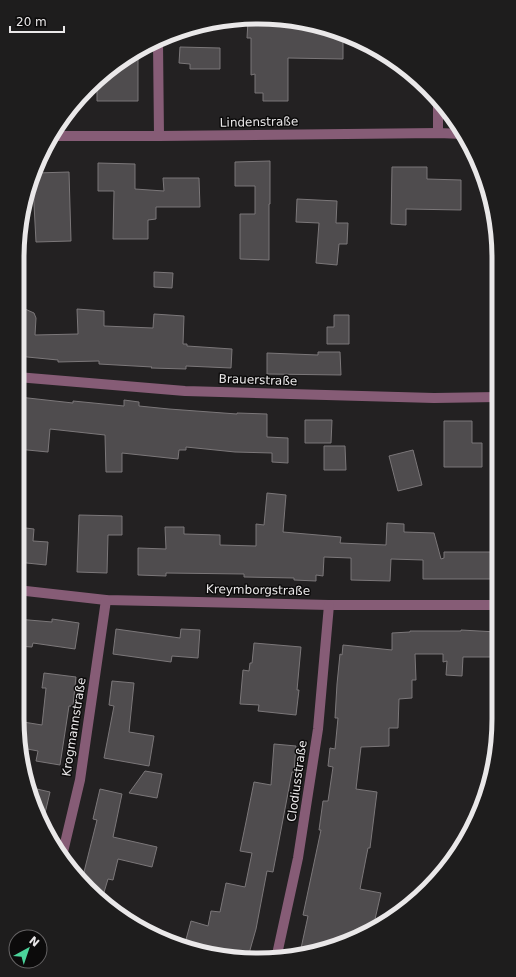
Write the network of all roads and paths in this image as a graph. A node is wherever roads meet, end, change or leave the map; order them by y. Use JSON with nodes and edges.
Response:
{"nodes":[{"id":1,"x":158,"y":47,"type":"edge"},
{"id":2,"x":438,"y":109,"type":"edge"},
{"id":3,"x":438,"y":133,"type":"junction"},
{"id":4,"x":457,"y":134,"type":"edge"},
{"id":5,"x":58,"y":136,"type":"edge"},
{"id":6,"x":159,"y":136,"type":"junction"},
{"id":7,"x":24,"y":378,"type":"edge"},
{"id":8,"x":492,"y":398,"type":"edge"},
{"id":9,"x":24,"y":591,"type":"edge"},
{"id":10,"x":106,"y":600,"type":"junction"},
{"id":11,"x":329,"y":605,"type":"junction"},
{"id":12,"x":492,"y":605,"type":"edge"},
{"id":13,"x":64,"y":850,"type":"edge"},
{"id":14,"x":278,"y":952,"type":"edge"}],
"edges":[{"from":1,"to":6,"type":"street"},
{"from":2,"to":3,"type":"street"},
{"from":3,"to":4,"type":"street","name":"Lindenstraße"},
{"from":3,"to":6,"type":"street","name":"Lindenstraße"},
{"from":5,"to":6,"type":"street","name":"Lindenstraße"},
{"from":7,"to":8,"type":"street","name":"Brauerstraße"},
{"from":9,"to":10,"type":"street","name":"Kreymborgstraße"},
{"from":10,"to":11,"type":"street","name":"Kreymborgstraße"},
{"from":10,"to":13,"type":"street","name":"Krogmannstraße"},
{"from":11,"to":12,"type":"street","name":"Kreymborgstraße"},
{"from":11,"to":14,"type":"street","name":"Clodiusstraße"}]}
